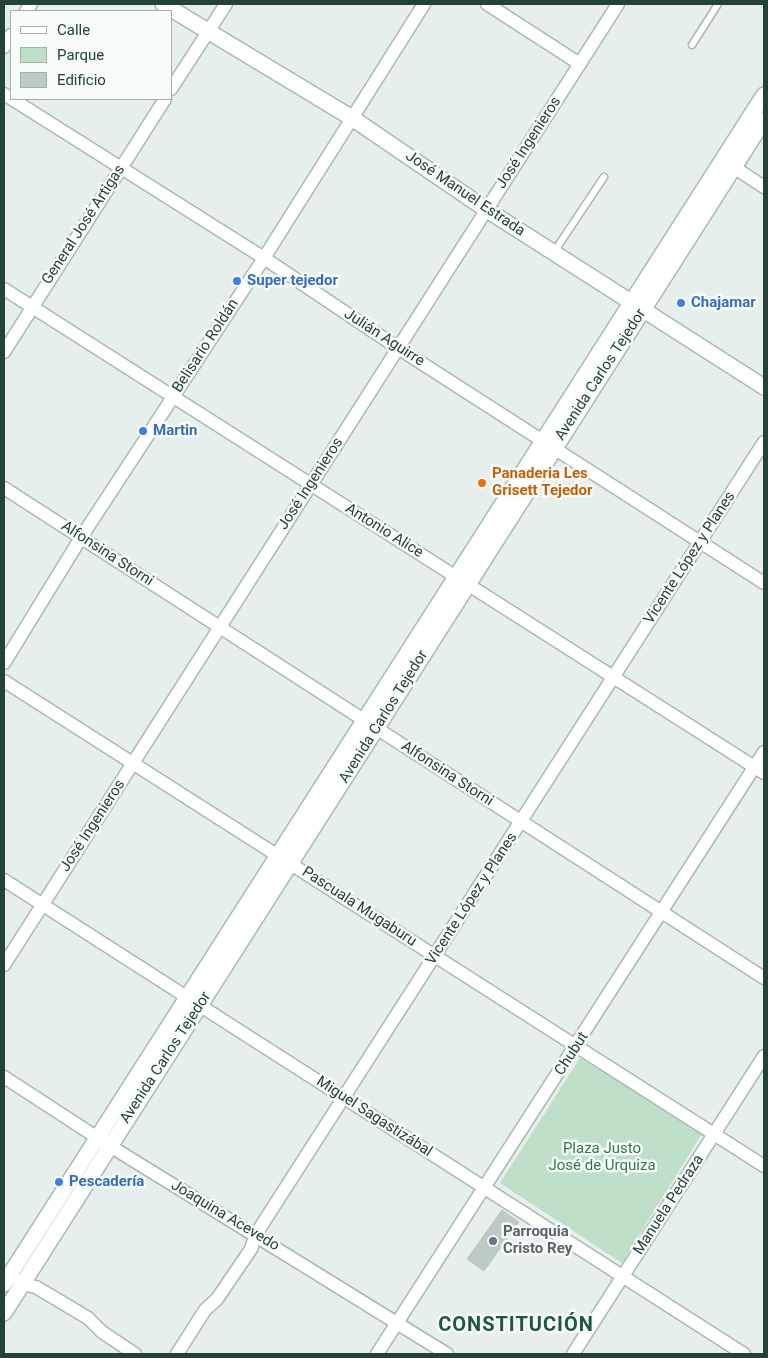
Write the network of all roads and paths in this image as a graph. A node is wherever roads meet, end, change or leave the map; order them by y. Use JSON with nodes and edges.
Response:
{"nodes":[{"id":1,"x":163,"y":4,"type":"edge"},
{"id":2,"x":226,"y":4,"type":"edge"},
{"id":3,"x":424,"y":4,"type":"edge"},
{"id":4,"x":487,"y":4,"type":"edge"},
{"id":5,"x":618,"y":4,"type":"edge"},
{"id":6,"x":718,"y":4,"type":"edge"},
{"id":7,"x":208,"y":32,"type":"junction"},
{"id":8,"x":692,"y":45,"type":"dead end"},
{"id":9,"x":580,"y":64,"type":"junction"},
{"id":10,"x":172,"y":87,"type":"edge"},
{"id":11,"x":764,"y":95,"type":"edge"},
{"id":12,"x":13,"y":100,"type":"edge"},
{"id":13,"x":164,"y":100,"type":"edge"},
{"id":14,"x":352,"y":118,"type":"junction"},
{"id":15,"x":764,"y":120,"type":"edge"},
{"id":16,"x":728,"y":164,"type":"junction"},
{"id":17,"x":120,"y":169,"type":"junction"},
{"id":18,"x":604,"y":176,"type":"dead end"},
{"id":19,"x":764,"y":187,"type":"edge"},
{"id":20,"x":486,"y":210,"type":"junction"},
{"id":21,"x":553,"y":253,"type":"junction"},
{"id":22,"x":264,"y":258,"type":"junction"},
{"id":23,"x":4,"y":289,"type":"edge"},
{"id":24,"x":637,"y":306,"type":"junction"},
{"id":25,"x":32,"y":307,"type":"junction"},
{"id":26,"x":398,"y":348,"type":"junction"},
{"id":27,"x":4,"y":352,"type":"edge"},
{"id":28,"x":764,"y":387,"type":"edge"},
{"id":29,"x":171,"y":398,"type":"junction"},
{"id":30,"x":764,"y":442,"type":"edge"},
{"id":31,"x":549,"y":445,"type":"junction"},
{"id":32,"x":311,"y":485,"type":"junction"},
{"id":33,"x":4,"y":488,"type":"edge"},
{"id":34,"x":82,"y":536,"type":"junction"},
{"id":35,"x":700,"y":542,"type":"junction"},
{"id":36,"x":462,"y":581,"type":"junction"},
{"id":37,"x":764,"y":583,"type":"edge"},
{"id":38,"x":220,"y":628,"type":"junction"},
{"id":39,"x":4,"y":663,"type":"edge"},
{"id":40,"x":614,"y":678,"type":"junction"},
{"id":41,"x":4,"y":681,"type":"edge"},
{"id":42,"x":370,"y":725,"type":"junction"},
{"id":43,"x":764,"y":752,"type":"edge"},
{"id":44,"x":133,"y":764,"type":"junction"},
{"id":45,"x":759,"y":770,"type":"edge"},
{"id":46,"x":522,"y":822,"type":"junction"},
{"id":47,"x":284,"y":860,"type":"junction"},
{"id":48,"x":4,"y":880,"type":"edge"},
{"id":49,"x":42,"y":905,"type":"junction"},
{"id":50,"x":662,"y":912,"type":"junction"},
{"id":51,"x":436,"y":956,"type":"junction"},
{"id":52,"x":4,"y":965,"type":"edge"},
{"id":53,"x":764,"y":978,"type":"edge"},
{"id":54,"x":193,"y":1002,"type":"junction"},
{"id":55,"x":577,"y":1046,"type":"junction"},
{"id":56,"x":764,"y":1056,"type":"edge"},
{"id":57,"x":4,"y":1077,"type":"edge"},
{"id":58,"x":344,"y":1098,"type":"junction"},
{"id":59,"x":714,"y":1134,"type":"junction"},
{"id":60,"x":104,"y":1142,"type":"junction"},
{"id":61,"x":764,"y":1166,"type":"edge"},
{"id":62,"x":485,"y":1188,"type":"junction"},
{"id":63,"x":256,"y":1234,"type":"junction"},
{"id":64,"x":5,"y":1277,"type":"edge"},
{"id":65,"x":623,"y":1277,"type":"junction"},
{"id":66,"x":22,"y":1284,"type":"junction"},
{"id":67,"x":4,"y":1313,"type":"edge"},
{"id":68,"x":397,"y":1322,"type":"junction"},
{"id":69,"x":135,"y":1354,"type":"edge"},
{"id":70,"x":177,"y":1354,"type":"edge"},
{"id":71,"x":377,"y":1354,"type":"edge"},
{"id":72,"x":447,"y":1354,"type":"edge"},
{"id":73,"x":573,"y":1354,"type":"edge"},
{"id":74,"x":744,"y":1354,"type":"edge"}],
"edges":[{"from":1,"to":7,"type":"main road","name":"José Manuel Estrada"},
{"from":2,"to":7,"type":"street"},
{"from":3,"to":14,"type":"street","name":"Belisario Roldán"},
{"from":4,"to":9,"type":"street"},
{"from":5,"to":9,"type":"street","name":"José Ingenieros"},
{"from":6,"to":8,"type":"lane"},
{"from":7,"to":10,"type":"street"},
{"from":7,"to":14,"type":"main road","name":"José Manuel Estrada"},
{"from":9,"to":20,"type":"street","name":"José Ingenieros"},
{"from":11,"to":16,"type":"main road","name":"Avenida Carlos Tejedor"},
{"from":12,"to":17,"type":"street","name":"Julián Aguirre"},
{"from":13,"to":17,"type":"street","name":"General José Artigas"},
{"from":14,"to":20,"type":"main road","name":"José Manuel Estrada"},
{"from":14,"to":22,"type":"street","name":"Belisario Roldán"},
{"from":15,"to":16,"type":"main road","name":"Avenida Carlos Tejedor"},
{"from":16,"to":19,"type":"street"},
{"from":16,"to":24,"type":"main road","name":"Avenida Carlos Tejedor"},
{"from":17,"to":22,"type":"street","name":"Julián Aguirre"},
{"from":17,"to":25,"type":"street","name":"General José Artigas"},
{"from":18,"to":21,"type":"lane"},
{"from":20,"to":21,"type":"main road","name":"José Manuel Estrada"},
{"from":20,"to":26,"type":"street","name":"José Ingenieros"},
{"from":21,"to":24,"type":"main road","name":"José Manuel Estrada"},
{"from":22,"to":26,"type":"street","name":"Julián Aguirre"},
{"from":22,"to":29,"type":"street","name":"Belisario Roldán"},
{"from":23,"to":25,"type":"street","name":"Antonio Alice"},
{"from":24,"to":28,"type":"main road","name":"José Manuel Estrada"},
{"from":24,"to":31,"type":"main road","name":"Avenida Carlos Tejedor"},
{"from":25,"to":27,"type":"street","name":"General José Artigas"},
{"from":25,"to":29,"type":"street","name":"Antonio Alice"},
{"from":26,"to":31,"type":"street","name":"Julián Aguirre"},
{"from":26,"to":32,"type":"street","name":"José Ingenieros"},
{"from":29,"to":32,"type":"street","name":"Antonio Alice"},
{"from":29,"to":34,"type":"street","name":"Belisario Roldán"},
{"from":30,"to":35,"type":"street","name":"Vicente López y Planes"},
{"from":31,"to":35,"type":"street","name":"Julián Aguirre"},
{"from":31,"to":36,"type":"main road","name":"Avenida Carlos Tejedor"},
{"from":32,"to":36,"type":"street","name":"Antonio Alice"},
{"from":32,"to":38,"type":"street","name":"José Ingenieros"},
{"from":33,"to":34,"type":"street","name":"Alfonsina Storni"},
{"from":34,"to":38,"type":"street","name":"Alfonsina Storni"},
{"from":34,"to":39,"type":"street","name":"Belisario Roldán"},
{"from":35,"to":37,"type":"street","name":"Julián Aguirre"},
{"from":35,"to":40,"type":"street","name":"Vicente López y Planes"},
{"from":36,"to":40,"type":"street","name":"Antonio Alice"},
{"from":36,"to":42,"type":"main road","name":"Avenida Carlos Tejedor"},
{"from":38,"to":42,"type":"street","name":"Alfonsina Storni"},
{"from":38,"to":44,"type":"street","name":"José Ingenieros"},
{"from":40,"to":45,"type":"street","name":"Antonio Alice"},
{"from":40,"to":46,"type":"street","name":"Vicente López y Planes"},
{"from":41,"to":44,"type":"street","name":"Pascuala Mugaburu"},
{"from":42,"to":46,"type":"street","name":"Alfonsina Storni"},
{"from":42,"to":47,"type":"main road","name":"Avenida Carlos Tejedor"},
{"from":43,"to":45,"type":"street","name":"Chubut"},
{"from":44,"to":47,"type":"street","name":"Pascuala Mugaburu"},
{"from":44,"to":49,"type":"street","name":"José Ingenieros"},
{"from":45,"to":50,"type":"street","name":"Chubut"},
{"from":46,"to":50,"type":"street","name":"Alfonsina Storni"},
{"from":46,"to":51,"type":"street","name":"Vicente López y Planes"},
{"from":47,"to":51,"type":"street","name":"Pascuala Mugaburu"},
{"from":47,"to":54,"type":"main road","name":"Avenida Carlos Tejedor"},
{"from":48,"to":49,"type":"street","name":"Miguel Sagastizábal"},
{"from":49,"to":52,"type":"street","name":"José Ingenieros"},
{"from":49,"to":54,"type":"street","name":"Miguel Sagastizábal"},
{"from":50,"to":53,"type":"street","name":"Alfonsina Storni"},
{"from":50,"to":55,"type":"street","name":"Chubut"},
{"from":51,"to":55,"type":"street","name":"Pascuala Mugaburu"},
{"from":51,"to":58,"type":"street","name":"Vicente López y Planes"},
{"from":54,"to":58,"type":"street","name":"Miguel Sagastizábal"},
{"from":54,"to":60,"type":"main road","name":"Avenida Carlos Tejedor"},
{"from":55,"to":59,"type":"street","name":"Pascuala Mugaburu"},
{"from":55,"to":62,"type":"street","name":"Chubut"},
{"from":56,"to":59,"type":"street","name":"Manuela Pedraza"},
{"from":57,"to":60,"type":"street","name":"Joaquina Acevedo"},
{"from":58,"to":62,"type":"street","name":"Miguel Sagastizábal"},
{"from":58,"to":63,"type":"street","name":"Vicente López y Planes"},
{"from":59,"to":61,"type":"street","name":"Pascuala Mugaburu"},
{"from":59,"to":65,"type":"street","name":"Manuela Pedraza"},
{"from":60,"to":63,"type":"street","name":"Joaquina Acevedo"},
{"from":60,"to":64,"type":"main road","name":"Avenida Carlos Tejedor"},
{"from":60,"to":66,"type":"main road","name":"Avenida Carlos Tejedor"},
{"from":62,"to":65,"type":"street","name":"Miguel Sagastizábal"},
{"from":62,"to":68,"type":"street","name":"Chubut"},
{"from":63,"to":68,"type":"street","name":"Joaquina Acevedo"},
{"from":63,"to":70,"type":"street","name":"Vicente López y Planes"},
{"from":64,"to":66,"type":"street"},
{"from":65,"to":73,"type":"street","name":"Manuela Pedraza"},
{"from":65,"to":74,"type":"street","name":"Miguel Sagastizábal"},
{"from":66,"to":67,"type":"main road","name":"Avenida Carlos Tejedor"},
{"from":66,"to":69,"type":"street"},
{"from":68,"to":71,"type":"street","name":"Chubut"},
{"from":68,"to":72,"type":"street","name":"Joaquina Acevedo"}]}
